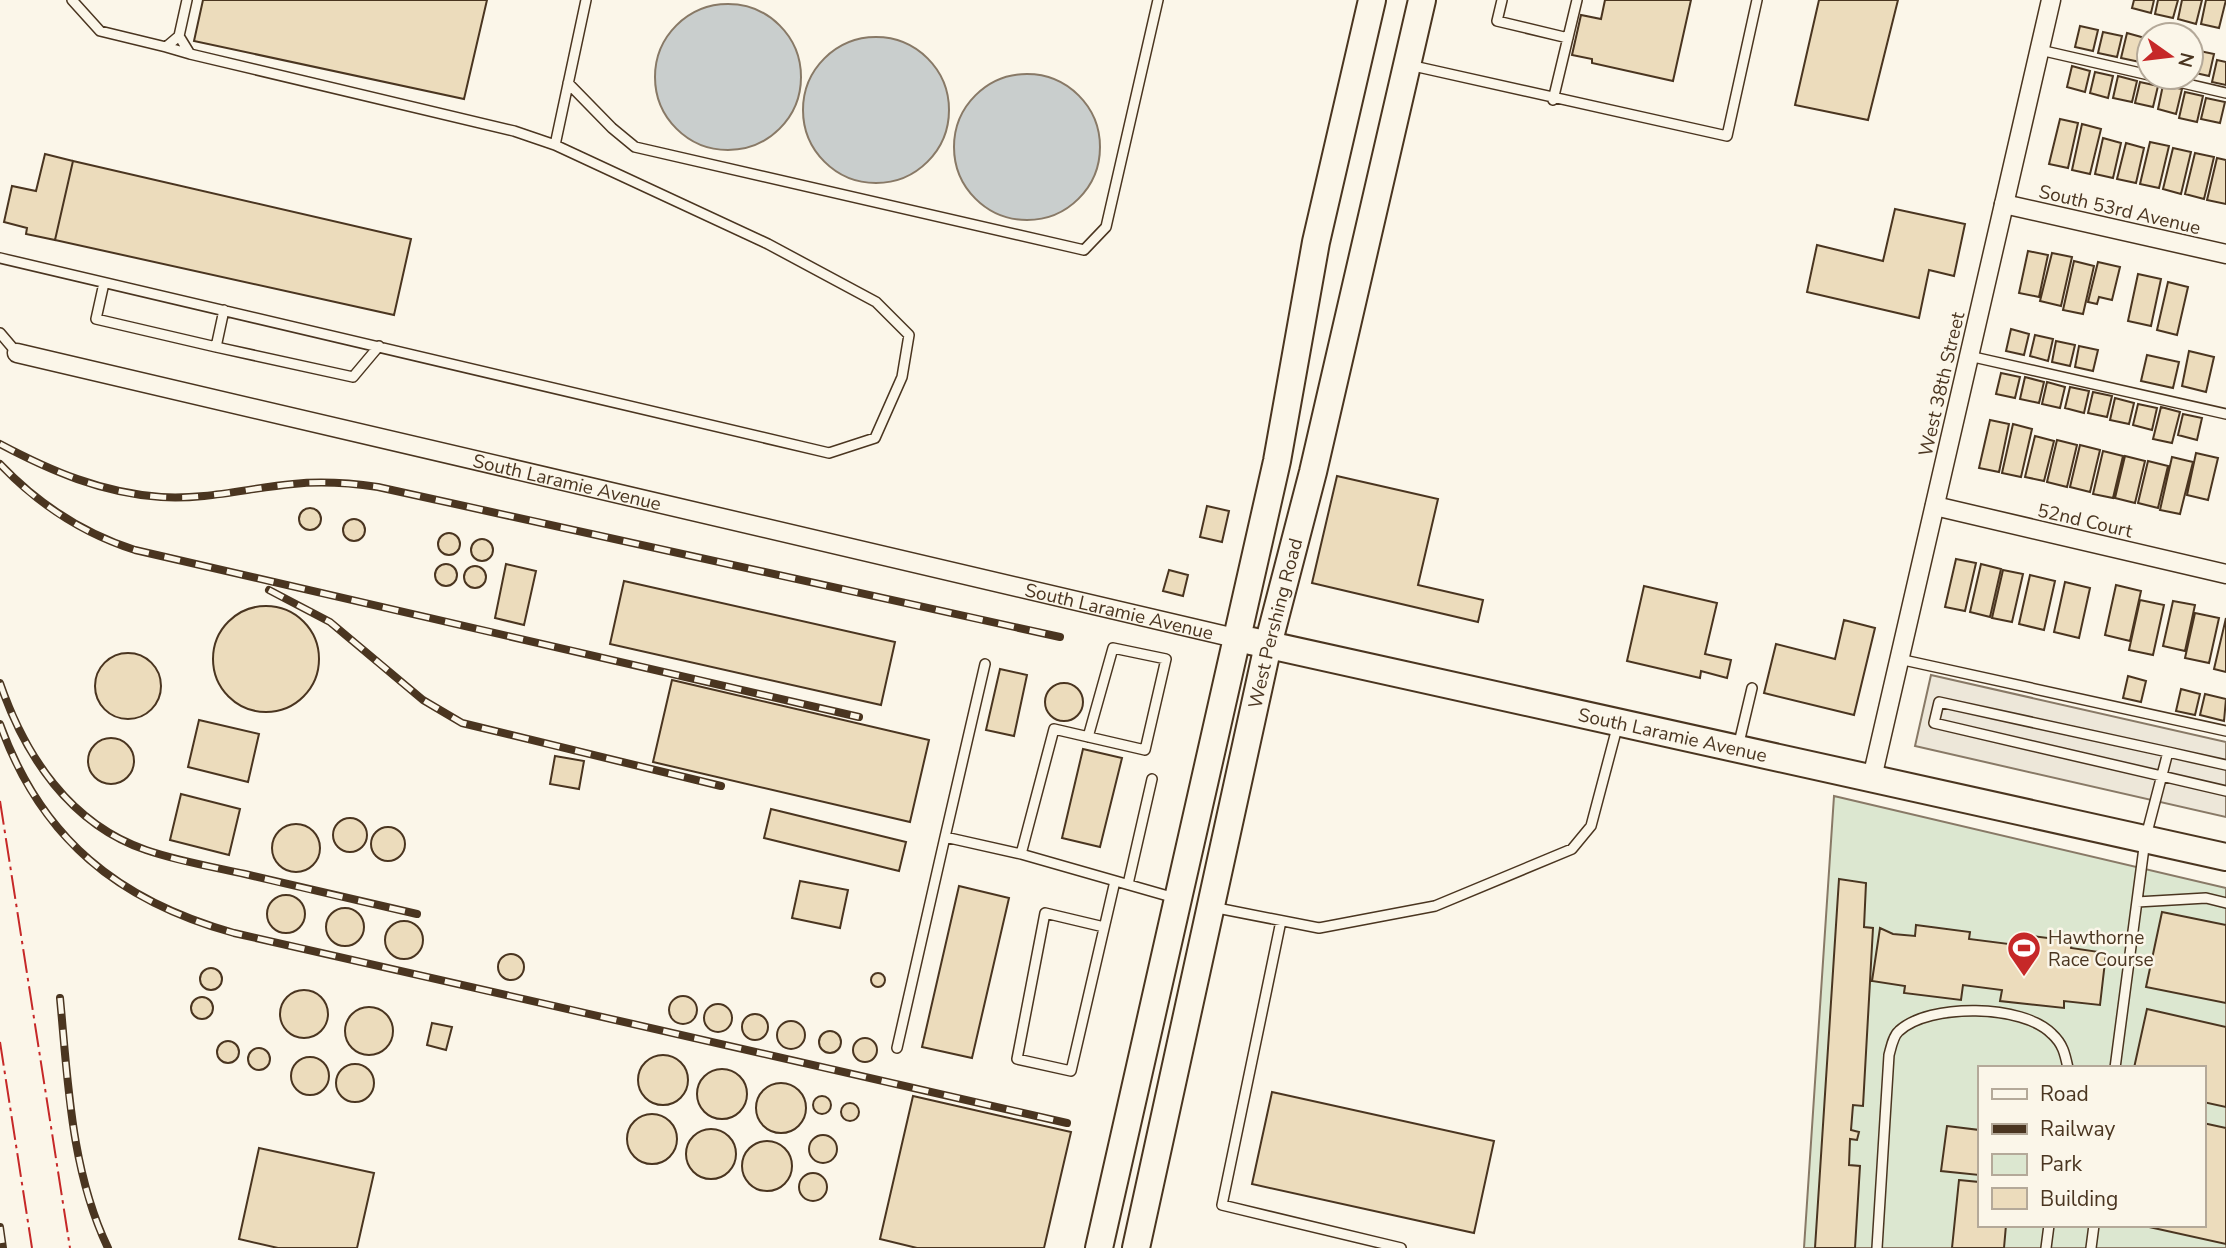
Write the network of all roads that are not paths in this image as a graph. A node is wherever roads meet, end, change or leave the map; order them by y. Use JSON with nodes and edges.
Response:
{"nodes":[{"id":1,"x":72,"y":0,"type":"edge"},
{"id":2,"x":187,"y":0,"type":"edge"},
{"id":3,"x":586,"y":0,"type":"edge"},
{"id":4,"x":1158,"y":0,"type":"edge"},
{"id":5,"x":1371,"y":0,"type":"edge"},
{"id":6,"x":1422,"y":0,"type":"edge"},
{"id":7,"x":1502,"y":0,"type":"edge"},
{"id":8,"x":1577,"y":0,"type":"edge"},
{"id":9,"x":1757,"y":0,"type":"edge"},
{"id":10,"x":2051,"y":0,"type":"edge"},
{"id":11,"x":179,"y":36,"type":"junction"},
{"id":12,"x":1568,"y":38,"type":"junction"},
{"id":13,"x":166,"y":47,"type":"junction"},
{"id":14,"x":2040,"y":50,"type":"junction"},
{"id":15,"x":190,"y":54,"type":"junction"},
{"id":16,"x":1407,"y":65,"type":"junction"},
{"id":17,"x":2135,"y":72,"type":"edge"},
{"id":18,"x":568,"y":83,"type":"junction"},
{"id":19,"x":2205,"y":88,"type":"edge"},
{"id":20,"x":2226,"y":93,"type":"edge"},
{"id":21,"x":1553,"y":100,"type":"junction"},
{"id":22,"x":555,"y":145,"type":"junction"},
{"id":23,"x":2004,"y":204,"type":"junction"},
{"id":24,"x":2226,"y":254,"type":"edge"},
{"id":25,"x":0,"y":258,"type":"edge"},
{"id":26,"x":104,"y":283,"type":"junction"},
{"id":27,"x":224,"y":310,"type":"junction"},
{"id":28,"x":0,"y":333,"type":"edge"},
{"id":29,"x":379,"y":346,"type":"junction"},
{"id":30,"x":216,"y":347,"type":"junction"},
{"id":31,"x":17,"y":353,"type":"joint"},
{"id":32,"x":1969,"y":356,"type":"junction"},
{"id":33,"x":2226,"y":414,"type":"edge"},
{"id":34,"x":1935,"y":506,"type":"junction"},
{"id":35,"x":2226,"y":574,"type":"edge"},
{"id":36,"x":1235,"y":638,"type":"junction"},
{"id":37,"x":1268,"y":645,"type":"junction"},
{"id":38,"x":1899,"y":659,"type":"junction"},
{"id":39,"x":985,"y":664,"type":"dead end"},
{"id":40,"x":1752,"y":688,"type":"dead end"},
{"id":41,"x":1619,"y":722,"type":"junction"},
{"id":42,"x":2226,"y":732,"type":"edge"},
{"id":43,"x":1088,"y":737,"type":"junction"},
{"id":44,"x":1738,"y":748,"type":"junction"},
{"id":45,"x":2168,"y":752,"type":"junction"},
{"id":46,"x":2226,"y":765,"type":"edge"},
{"id":47,"x":2162,"y":775,"type":"junction"},
{"id":48,"x":1872,"y":778,"type":"junction"},
{"id":49,"x":1152,"y":779,"type":"dead end"},
{"id":50,"x":2226,"y":791,"type":"edge"},
{"id":51,"x":945,"y":837,"type":"junction"},
{"id":52,"x":2145,"y":840,"type":"junction"},
{"id":53,"x":1021,"y":854,"type":"junction"},
{"id":54,"x":2226,"y":857,"type":"edge"},
{"id":55,"x":1115,"y":881,"type":"junction"},
{"id":56,"x":1128,"y":884,"type":"junction"},
{"id":57,"x":1179,"y":899,"type":"junction"},
{"id":58,"x":2137,"y":902,"type":"junction"},
{"id":59,"x":2226,"y":903,"type":"edge"},
{"id":60,"x":1212,"y":907,"type":"junction"},
{"id":61,"x":1281,"y":921,"type":"junction"},
{"id":62,"x":1104,"y":928,"type":"junction"},
{"id":63,"x":897,"y":1048,"type":"dead end"},
{"id":64,"x":2068,"y":1066,"type":"edge"},
{"id":65,"x":2115,"y":1066,"type":"edge"},
{"id":66,"x":2049,"y":1227,"type":"edge"},
{"id":67,"x":2094,"y":1227,"type":"edge"},
{"id":68,"x":1099,"y":1248,"type":"edge"},
{"id":69,"x":1136,"y":1248,"type":"edge"},
{"id":70,"x":1401,"y":1248,"type":"edge"},
{"id":71,"x":1877,"y":1248,"type":"edge"},
{"id":72,"x":2046,"y":1248,"type":"edge"},
{"id":73,"x":2091,"y":1248,"type":"edge"}],
"edges":[{"from":1,"to":13,"type":"lane"},
{"from":2,"to":11,"type":"lane"},
{"from":3,"to":18,"type":"lane"},
{"from":4,"to":18,"type":"lane"},
{"from":5,"to":36,"type":"main road","name":"West Pershing Road"},
{"from":6,"to":16,"type":"main road","name":"West Pershing Road"},
{"from":7,"to":12,"type":"lane"},
{"from":8,"to":12,"type":"lane"},
{"from":9,"to":21,"type":"lane"},
{"from":10,"to":14,"type":"street","name":"West 38th Street"},
{"from":11,"to":13,"type":"lane"},
{"from":11,"to":15,"type":"lane"},
{"from":12,"to":21,"type":"lane"},
{"from":13,"to":15,"type":"lane"},
{"from":14,"to":17,"type":"lane"},
{"from":14,"to":23,"type":"street","name":"West 38th Street"},
{"from":15,"to":22,"type":"lane"},
{"from":16,"to":21,"type":"lane"},
{"from":16,"to":37,"type":"main road","name":"West Pershing Road"},
{"from":18,"to":22,"type":"lane"},
{"from":19,"to":20,"type":"lane"},
{"from":22,"to":29,"type":"lane"},
{"from":23,"to":24,"type":"street","name":"South 53rd Avenue"},
{"from":23,"to":32,"type":"street","name":"West 38th Street"},
{"from":25,"to":26,"type":"lane"},
{"from":26,"to":27,"type":"lane"},
{"from":26,"to":30,"type":"lane"},
{"from":27,"to":29,"type":"lane"},
{"from":27,"to":30,"type":"lane"},
{"from":28,"to":31,"type":"lane"},
{"from":29,"to":30,"type":"lane"},
{"from":31,"to":36,"type":"street","name":"South Laramie Avenue"},
{"from":32,"to":33,"type":"lane"},
{"from":32,"to":34,"type":"street","name":"West 38th Street"},
{"from":34,"to":35,"type":"street","name":"52nd Court"},
{"from":34,"to":38,"type":"street","name":"West 38th Street"},
{"from":36,"to":37,"type":"main road","name":"South Laramie Avenue"},
{"from":36,"to":57,"type":"main road","name":"West Pershing Road"},
{"from":37,"to":41,"type":"main road","name":"South Laramie Avenue"},
{"from":37,"to":60,"type":"main road","name":"West Pershing Road"},
{"from":38,"to":42,"type":"lane"},
{"from":38,"to":48,"type":"street","name":"West 38th Street"},
{"from":39,"to":51,"type":"lane"},
{"from":40,"to":44,"type":"lane"},
{"from":41,"to":44,"type":"main road","name":"South Laramie Avenue"},
{"from":41,"to":61,"type":"lane"},
{"from":43,"to":43,"type":"lane"},
{"from":43,"to":53,"type":"lane"},
{"from":44,"to":48,"type":"main road","name":"South Laramie Avenue"},
{"from":45,"to":46,"type":"lane"},
{"from":45,"to":47,"type":"lane"},
{"from":45,"to":47,"type":"lane"},
{"from":47,"to":50,"type":"lane"},
{"from":47,"to":52,"type":"lane"},
{"from":48,"to":52,"type":"main road","name":"South Laramie Avenue"},
{"from":49,"to":56,"type":"lane"},
{"from":51,"to":53,"type":"lane"},
{"from":51,"to":63,"type":"lane"},
{"from":52,"to":54,"type":"main road","name":"South Laramie Avenue"},
{"from":52,"to":58,"type":"lane"},
{"from":53,"to":55,"type":"lane"},
{"from":55,"to":56,"type":"lane"},
{"from":55,"to":62,"type":"lane"},
{"from":56,"to":57,"type":"lane"},
{"from":57,"to":60,"type":"main road"},
{"from":57,"to":68,"type":"main road","name":"West Pershing Road"},
{"from":58,"to":59,"type":"lane"},
{"from":58,"to":65,"type":"lane"},
{"from":60,"to":61,"type":"lane"},
{"from":60,"to":69,"type":"main road","name":"West Pershing Road"},
{"from":61,"to":70,"type":"lane"},
{"from":62,"to":62,"type":"lane"},
{"from":64,"to":71,"type":"lane"},
{"from":66,"to":72,"type":"lane"},
{"from":67,"to":73,"type":"lane"}]}
